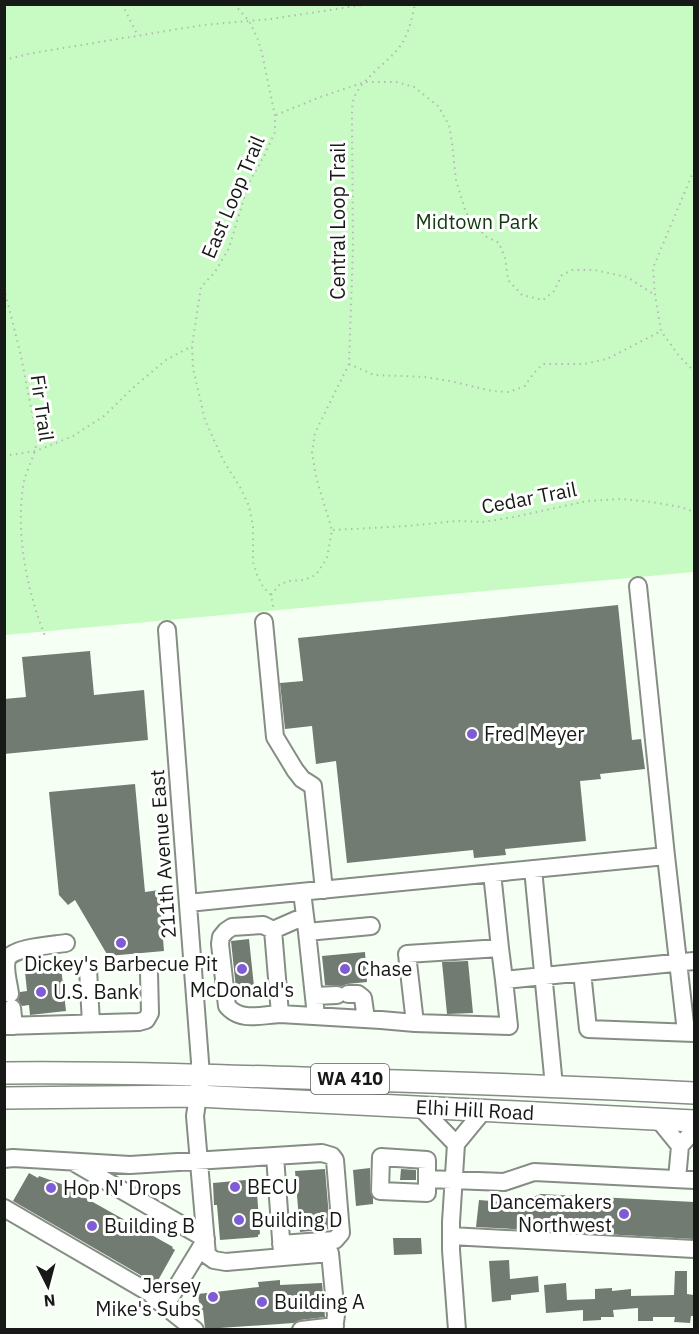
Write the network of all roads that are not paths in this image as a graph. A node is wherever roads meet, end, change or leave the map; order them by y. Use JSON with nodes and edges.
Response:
{"nodes":[{"id":1,"x":638,"y":586,"type":"dead end"},
{"id":2,"x":269,"y":618,"type":"road end"},
{"id":3,"x":167,"y":630,"type":"dead end"},
{"id":4,"x":666,"y":856,"type":"junction"},
{"id":5,"x":532,"y":869,"type":"junction"},
{"id":6,"x":492,"y":873,"type":"junction"},
{"id":7,"x":324,"y":890,"type":"junction"},
{"id":8,"x":302,"y":892,"type":"junction"},
{"id":9,"x":188,"y":903,"type":"junction"},
{"id":10,"x":306,"y":924,"type":"junction"},
{"id":11,"x":372,"y":926,"type":"dead end"},
{"id":12,"x":273,"y":930,"type":"junction"},
{"id":13,"x":66,"y":943,"type":"dead end"},
{"id":14,"x":500,"y":948,"type":"junction"},
{"id":15,"x":686,"y":961,"type":"edge"},
{"id":16,"x":88,"y":969,"type":"dead end"},
{"id":17,"x":582,"y":972,"type":"junction"},
{"id":18,"x":149,"y":973,"type":"dead end"},
{"id":19,"x":544,"y":975,"type":"junction"},
{"id":20,"x":504,"y":980,"type":"junction"},
{"id":21,"x":314,"y":996,"type":"junction"},
{"id":22,"x":280,"y":1014,"type":"junction"},
{"id":23,"x":316,"y":1016,"type":"junction"},
{"id":24,"x":366,"y":1019,"type":"junction"},
{"id":25,"x":91,"y":1023,"type":"junction"},
{"id":26,"x":415,"y":1023,"type":"junction"},
{"id":27,"x":9,"y":1026,"type":"edge"},
{"id":28,"x":690,"y":1033,"type":"edge"},
{"id":29,"x":4,"y":1073,"type":"edge"},
{"id":30,"x":201,"y":1075,"type":"junction"},
{"id":31,"x":554,"y":1086,"type":"junction"},
{"id":32,"x":694,"y":1093,"type":"edge"},
{"id":33,"x":198,"y":1096,"type":"junction"},
{"id":34,"x":4,"y":1098,"type":"edge"},
{"id":35,"x":420,"y":1107,"type":"junction"},
{"id":36,"x":484,"y":1110,"type":"junction"},
{"id":37,"x":658,"y":1119,"type":"junction"},
{"id":38,"x":694,"y":1121,"type":"edge"},
{"id":39,"x":694,"y":1130,"type":"edge"},
{"id":40,"x":456,"y":1144,"type":"junction"},
{"id":41,"x":680,"y":1146,"type":"junction"},
{"id":42,"x":274,"y":1156,"type":"junction"},
{"id":43,"x":4,"y":1159,"type":"edge"},
{"id":44,"x":199,"y":1160,"type":"junction"},
{"id":45,"x":72,"y":1161,"type":"junction"},
{"id":46,"x":427,"y":1179,"type":"dead end"},
{"id":47,"x":677,"y":1179,"type":"junction"},
{"id":48,"x":694,"y":1180,"type":"edge"},
{"id":49,"x":452,"y":1181,"type":"junction"},
{"id":50,"x":4,"y":1208,"type":"edge"},
{"id":51,"x":451,"y":1236,"type":"junction"},
{"id":52,"x":206,"y":1239,"type":"junction"},
{"id":53,"x":694,"y":1248,"type":"edge"},
{"id":54,"x":281,"y":1251,"type":"junction"},
{"id":55,"x":165,"y":1306,"type":"junction"},
{"id":56,"x":335,"y":1328,"type":"edge"},
{"id":57,"x":195,"y":1329,"type":"edge"},
{"id":58,"x":301,"y":1329,"type":"edge"},
{"id":59,"x":457,"y":1329,"type":"edge"}],
"edges":[{"from":1,"to":4,"type":"street"},
{"from":2,"to":7,"type":"street"},
{"from":3,"to":9,"type":"street","name":"211th Avenue East"},
{"from":4,"to":5,"type":"street"},
{"from":4,"to":15,"type":"street"},
{"from":5,"to":6,"type":"street"},
{"from":5,"to":19,"type":"street"},
{"from":6,"to":7,"type":"street"},
{"from":6,"to":14,"type":"street"},
{"from":7,"to":8,"type":"street"},
{"from":8,"to":9,"type":"street"},
{"from":8,"to":10,"type":"street"},
{"from":9,"to":30,"type":"street","name":"211th Avenue East"},
{"from":10,"to":11,"type":"street"},
{"from":10,"to":12,"type":"street"},
{"from":10,"to":21,"type":"street"},
{"from":12,"to":22,"type":"street"},
{"from":12,"to":22,"type":"street"},
{"from":13,"to":27,"type":"street"},
{"from":14,"to":20,"type":"street"},
{"from":14,"to":26,"type":"street"},
{"from":15,"to":17,"type":"street"},
{"from":15,"to":28,"type":"street"},
{"from":16,"to":25,"type":"street"},
{"from":17,"to":19,"type":"street"},
{"from":17,"to":28,"type":"street"},
{"from":18,"to":25,"type":"street"},
{"from":19,"to":20,"type":"street"},
{"from":19,"to":31,"type":"street"},
{"from":20,"to":26,"type":"street"},
{"from":21,"to":23,"type":"street"},
{"from":21,"to":24,"type":"street"},
{"from":22,"to":23,"type":"street"},
{"from":23,"to":24,"type":"street"},
{"from":24,"to":26,"type":"street"},
{"from":25,"to":27,"type":"street"},
{"from":29,"to":30,"type":"main road","name":"Elhi Hill Road","number":"WA 410"},
{"from":30,"to":31,"type":"main road","name":"Elhi Hill Road","number":"WA 410"},
{"from":30,"to":33,"type":"street","name":"211th Avenue East"},
{"from":31,"to":32,"type":"main road","name":"Elhi Hill Road","number":"WA 410"},
{"from":33,"to":34,"type":"main road","name":"Elhi Hill Road","number":"WA 410"},
{"from":33,"to":35,"type":"main road","name":"Elhi Hill Road","number":"WA 410"},
{"from":33,"to":44,"type":"street","name":"211th Avenue East"},
{"from":35,"to":36,"type":"main road","name":"Elhi Hill Road","number":"WA 410"},
{"from":35,"to":40,"type":"street"},
{"from":36,"to":37,"type":"main road","name":"Elhi Hill Road","number":"WA 410"},
{"from":36,"to":40,"type":"street"},
{"from":37,"to":38,"type":"main road","name":"Elhi Hill Road","number":"WA 410"},
{"from":37,"to":41,"type":"street"},
{"from":39,"to":41,"type":"street"},
{"from":40,"to":49,"type":"street"},
{"from":41,"to":47,"type":"street"},
{"from":42,"to":44,"type":"street"},
{"from":42,"to":54,"type":"street"},
{"from":42,"to":54,"type":"street"},
{"from":43,"to":45,"type":"street"},
{"from":44,"to":45,"type":"street"},
{"from":44,"to":52,"type":"street","name":"211th Avenue East"},
{"from":45,"to":52,"type":"street"},
{"from":46,"to":49,"type":"street"},
{"from":47,"to":48,"type":"street"},
{"from":47,"to":49,"type":"street"},
{"from":49,"to":51,"type":"street"},
{"from":50,"to":55,"type":"street"},
{"from":51,"to":53,"type":"street"},
{"from":51,"to":59,"type":"street"},
{"from":52,"to":54,"type":"street"},
{"from":52,"to":55,"type":"street"},
{"from":54,"to":56,"type":"street"},
{"from":55,"to":57,"type":"street"},
{"from":56,"to":58,"type":"street"}]}
